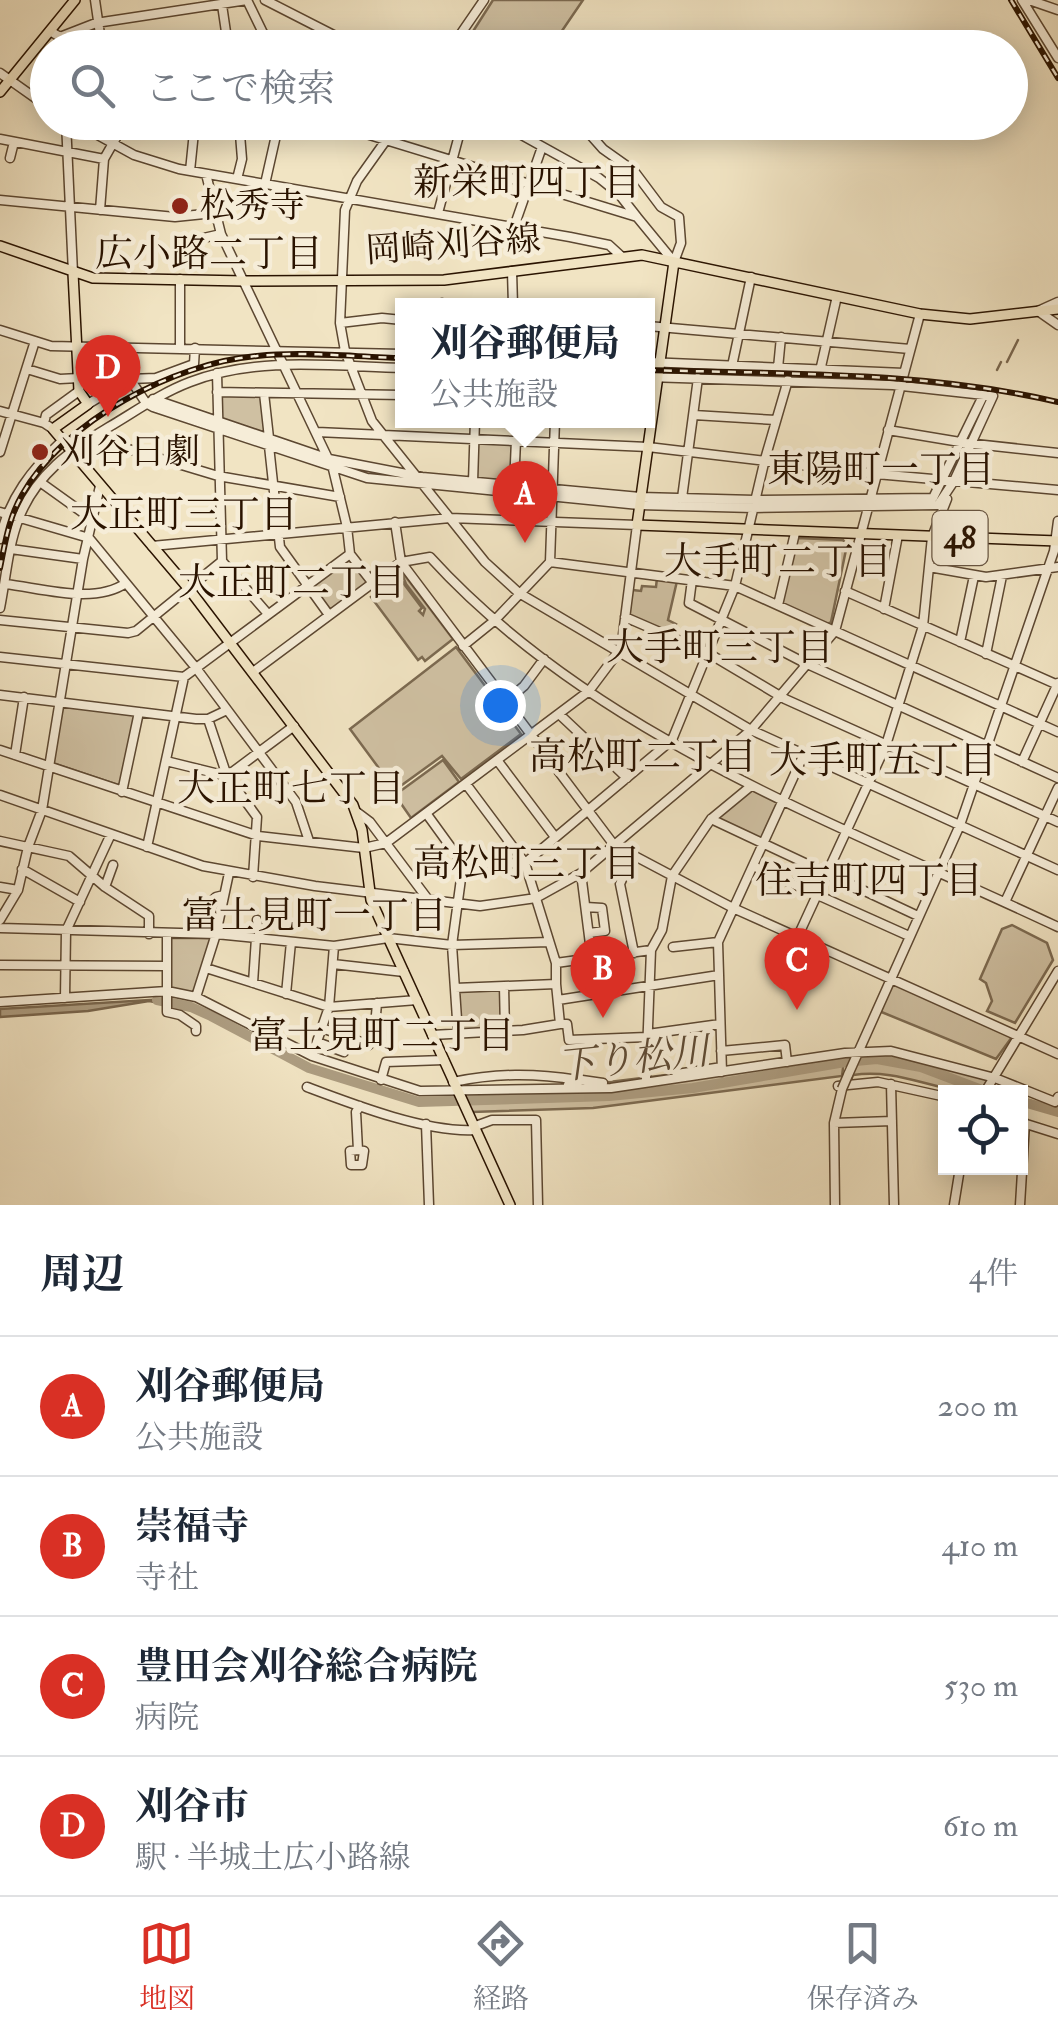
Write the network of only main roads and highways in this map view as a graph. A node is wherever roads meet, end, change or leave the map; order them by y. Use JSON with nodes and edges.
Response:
{"nodes":[{"id":1,"x":75,"y":0,"type":"edge"},
{"id":2,"x":51,"y":30,"type":"edge"},
{"id":3,"x":30,"y":55,"type":"edge"},
{"id":4,"x":0,"y":92,"type":"edge"},
{"id":5,"x":0,"y":246,"type":"edge"},
{"id":6,"x":674,"y":262,"type":"junction"},
{"id":7,"x":73,"y":274,"type":"junction"},
{"id":8,"x":1052,"y":311,"type":"edge"},
{"id":9,"x":655,"y":356,"type":"edge"},
{"id":10,"x":649,"y":428,"type":"edge"},
{"id":11,"x":1058,"y":541,"type":"edge"},
{"id":12,"x":510,"y":1205,"type":"edge"}],
"edges":[{"from":1,"to":2,"type":"main road"},
{"from":3,"to":4,"type":"main road"},
{"from":5,"to":7,"type":"main road","name":"岡崎刈谷線"},
{"from":6,"to":7,"type":"main road","name":"岡崎刈谷線"},
{"from":6,"to":8,"type":"main road","name":"岡崎刈谷線"},
{"from":6,"to":9,"type":"main road"},
{"from":7,"to":12,"type":"main road"},
{"from":10,"to":11,"type":"main road","number":"48"}]}
